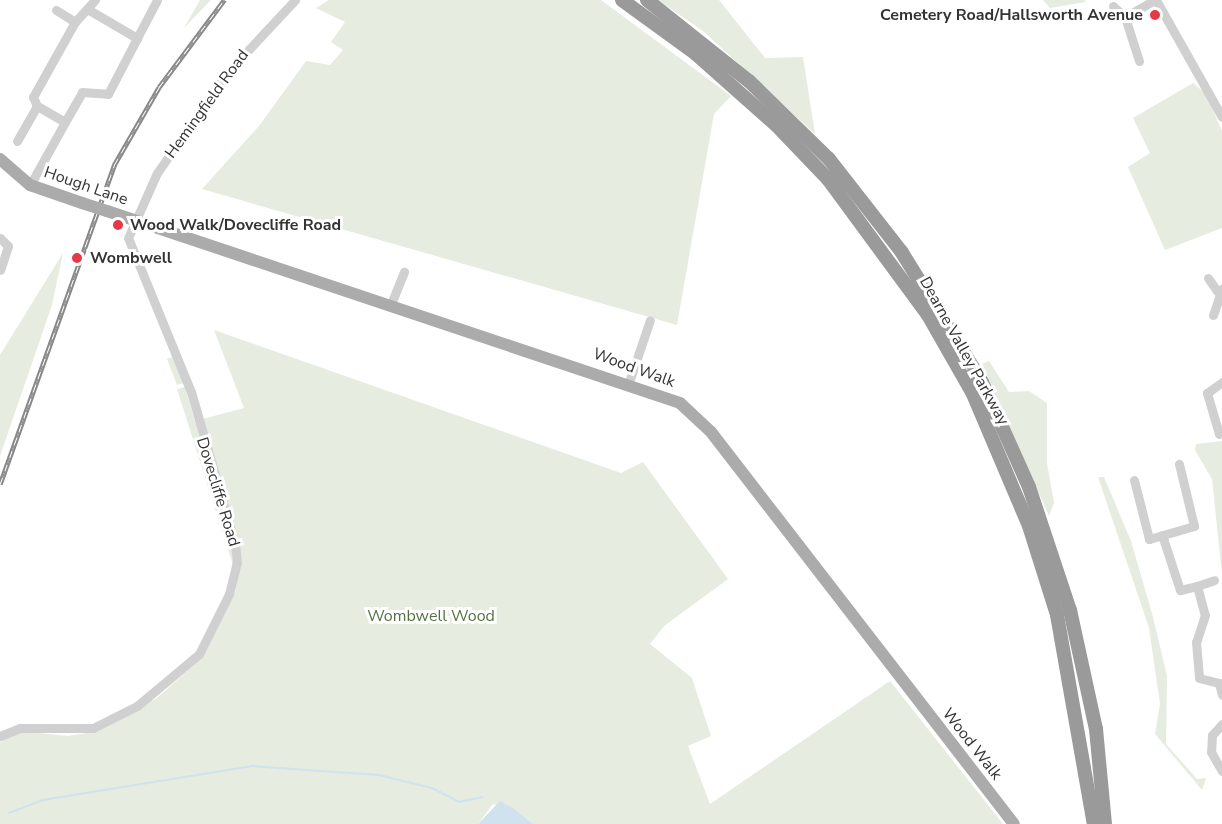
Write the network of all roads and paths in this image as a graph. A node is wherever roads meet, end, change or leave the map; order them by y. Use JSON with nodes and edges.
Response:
{"nodes":[{"id":1,"x":95,"y":0,"type":"edge"},
{"id":2,"x":157,"y":0,"type":"edge"},
{"id":3,"x":295,"y":0,"type":"edge"},
{"id":4,"x":622,"y":0,"type":"edge"},
{"id":5,"x":647,"y":0,"type":"edge"},
{"id":6,"x":1155,"y":0,"type":"edge"},
{"id":7,"x":1113,"y":6,"type":"dead end"},
{"id":8,"x":56,"y":10,"type":"dead end"},
{"id":9,"x":89,"y":10,"type":"junction"},
{"id":10,"x":1125,"y":17,"type":"junction"},
{"id":11,"x":75,"y":22,"type":"junction"},
{"id":12,"x":136,"y":38,"type":"junction"},
{"id":13,"x":1139,"y":61,"type":"dead end"},
{"id":14,"x":37,"y":106,"type":"junction"},
{"id":15,"x":1222,"y":117,"type":"edge"},
{"id":16,"x":65,"y":122,"type":"junction"},
{"id":17,"x":10,"y":125,"type":"dead end"},
{"id":18,"x":21,"y":131,"type":"junction"},
{"id":19,"x":16,"y":141,"type":"dead end"},
{"id":20,"x":0,"y":159,"type":"edge"},
{"id":21,"x":30,"y":184,"type":"junction"},
{"id":22,"x":134,"y":220,"type":"junction"},
{"id":23,"x":0,"y":238,"type":"edge"},
{"id":24,"x":0,"y":270,"type":"edge"},
{"id":25,"x":404,"y":271,"type":"dead end"},
{"id":26,"x":1208,"y":278,"type":"dead end"},
{"id":27,"x":1220,"y":290,"type":"edge"},
{"id":28,"x":391,"y":304,"type":"junction"},
{"id":29,"x":1213,"y":315,"type":"dead end"},
{"id":30,"x":650,"y":320,"type":"dead end"},
{"id":31,"x":629,"y":382,"type":"junction"},
{"id":32,"x":1222,"y":382,"type":"edge"},
{"id":33,"x":1219,"y":434,"type":"dead end"},
{"id":34,"x":1179,"y":464,"type":"dead end"},
{"id":35,"x":1134,"y":480,"type":"dead end"},
{"id":36,"x":1162,"y":535,"type":"junction"},
{"id":37,"x":1214,"y":580,"type":"dead end"},
{"id":38,"x":1197,"y":586,"type":"junction"},
{"id":39,"x":1222,"y":694,"type":"edge"},
{"id":40,"x":1222,"y":724,"type":"edge"},
{"id":41,"x":0,"y":736,"type":"edge"},
{"id":42,"x":1222,"y":771,"type":"edge"},
{"id":43,"x":1014,"y":824,"type":"edge"},
{"id":44,"x":1094,"y":824,"type":"edge"},
{"id":45,"x":1105,"y":824,"type":"edge"}],
"edges":[{"from":1,"to":9,"type":"street"},
{"from":2,"to":12,"type":"street"},
{"from":3,"to":22,"type":"street","name":"Hemingfield Road"},
{"from":4,"to":44,"type":"highway","name":"Dearne Valley Parkway"},
{"from":5,"to":45,"type":"highway","name":"Dearne Valley Parkway"},
{"from":6,"to":10,"type":"street"},
{"from":6,"to":15,"type":"street"},
{"from":7,"to":10,"type":"street"},
{"from":8,"to":11,"type":"street"},
{"from":9,"to":11,"type":"street"},
{"from":9,"to":12,"type":"street"},
{"from":10,"to":13,"type":"street"},
{"from":11,"to":14,"type":"street"},
{"from":12,"to":16,"type":"street"},
{"from":14,"to":16,"type":"street"},
{"from":14,"to":18,"type":"street"},
{"from":16,"to":21,"type":"street"},
{"from":17,"to":18,"type":"street"},
{"from":18,"to":19,"type":"street"},
{"from":20,"to":21,"type":"main road","name":"Hough Lane"},
{"from":21,"to":22,"type":"main road","name":"Hough Lane","bridge":true},
{"from":22,"to":28,"type":"main road","name":"Wood Walk"},
{"from":22,"to":41,"type":"street","name":"Dovecliffe Road"},
{"from":23,"to":24,"type":"street"},
{"from":25,"to":28,"type":"street"},
{"from":26,"to":27,"type":"street"},
{"from":27,"to":29,"type":"street"},
{"from":28,"to":31,"type":"main road","name":"Wood Walk"},
{"from":30,"to":31,"type":"street"},
{"from":31,"to":43,"type":"main road","name":"Wood Walk"},
{"from":32,"to":33,"type":"street"},
{"from":34,"to":36,"type":"street"},
{"from":35,"to":36,"type":"street"},
{"from":36,"to":38,"type":"street"},
{"from":37,"to":38,"type":"street"},
{"from":38,"to":39,"type":"street"},
{"from":40,"to":42,"type":"street"}]}
